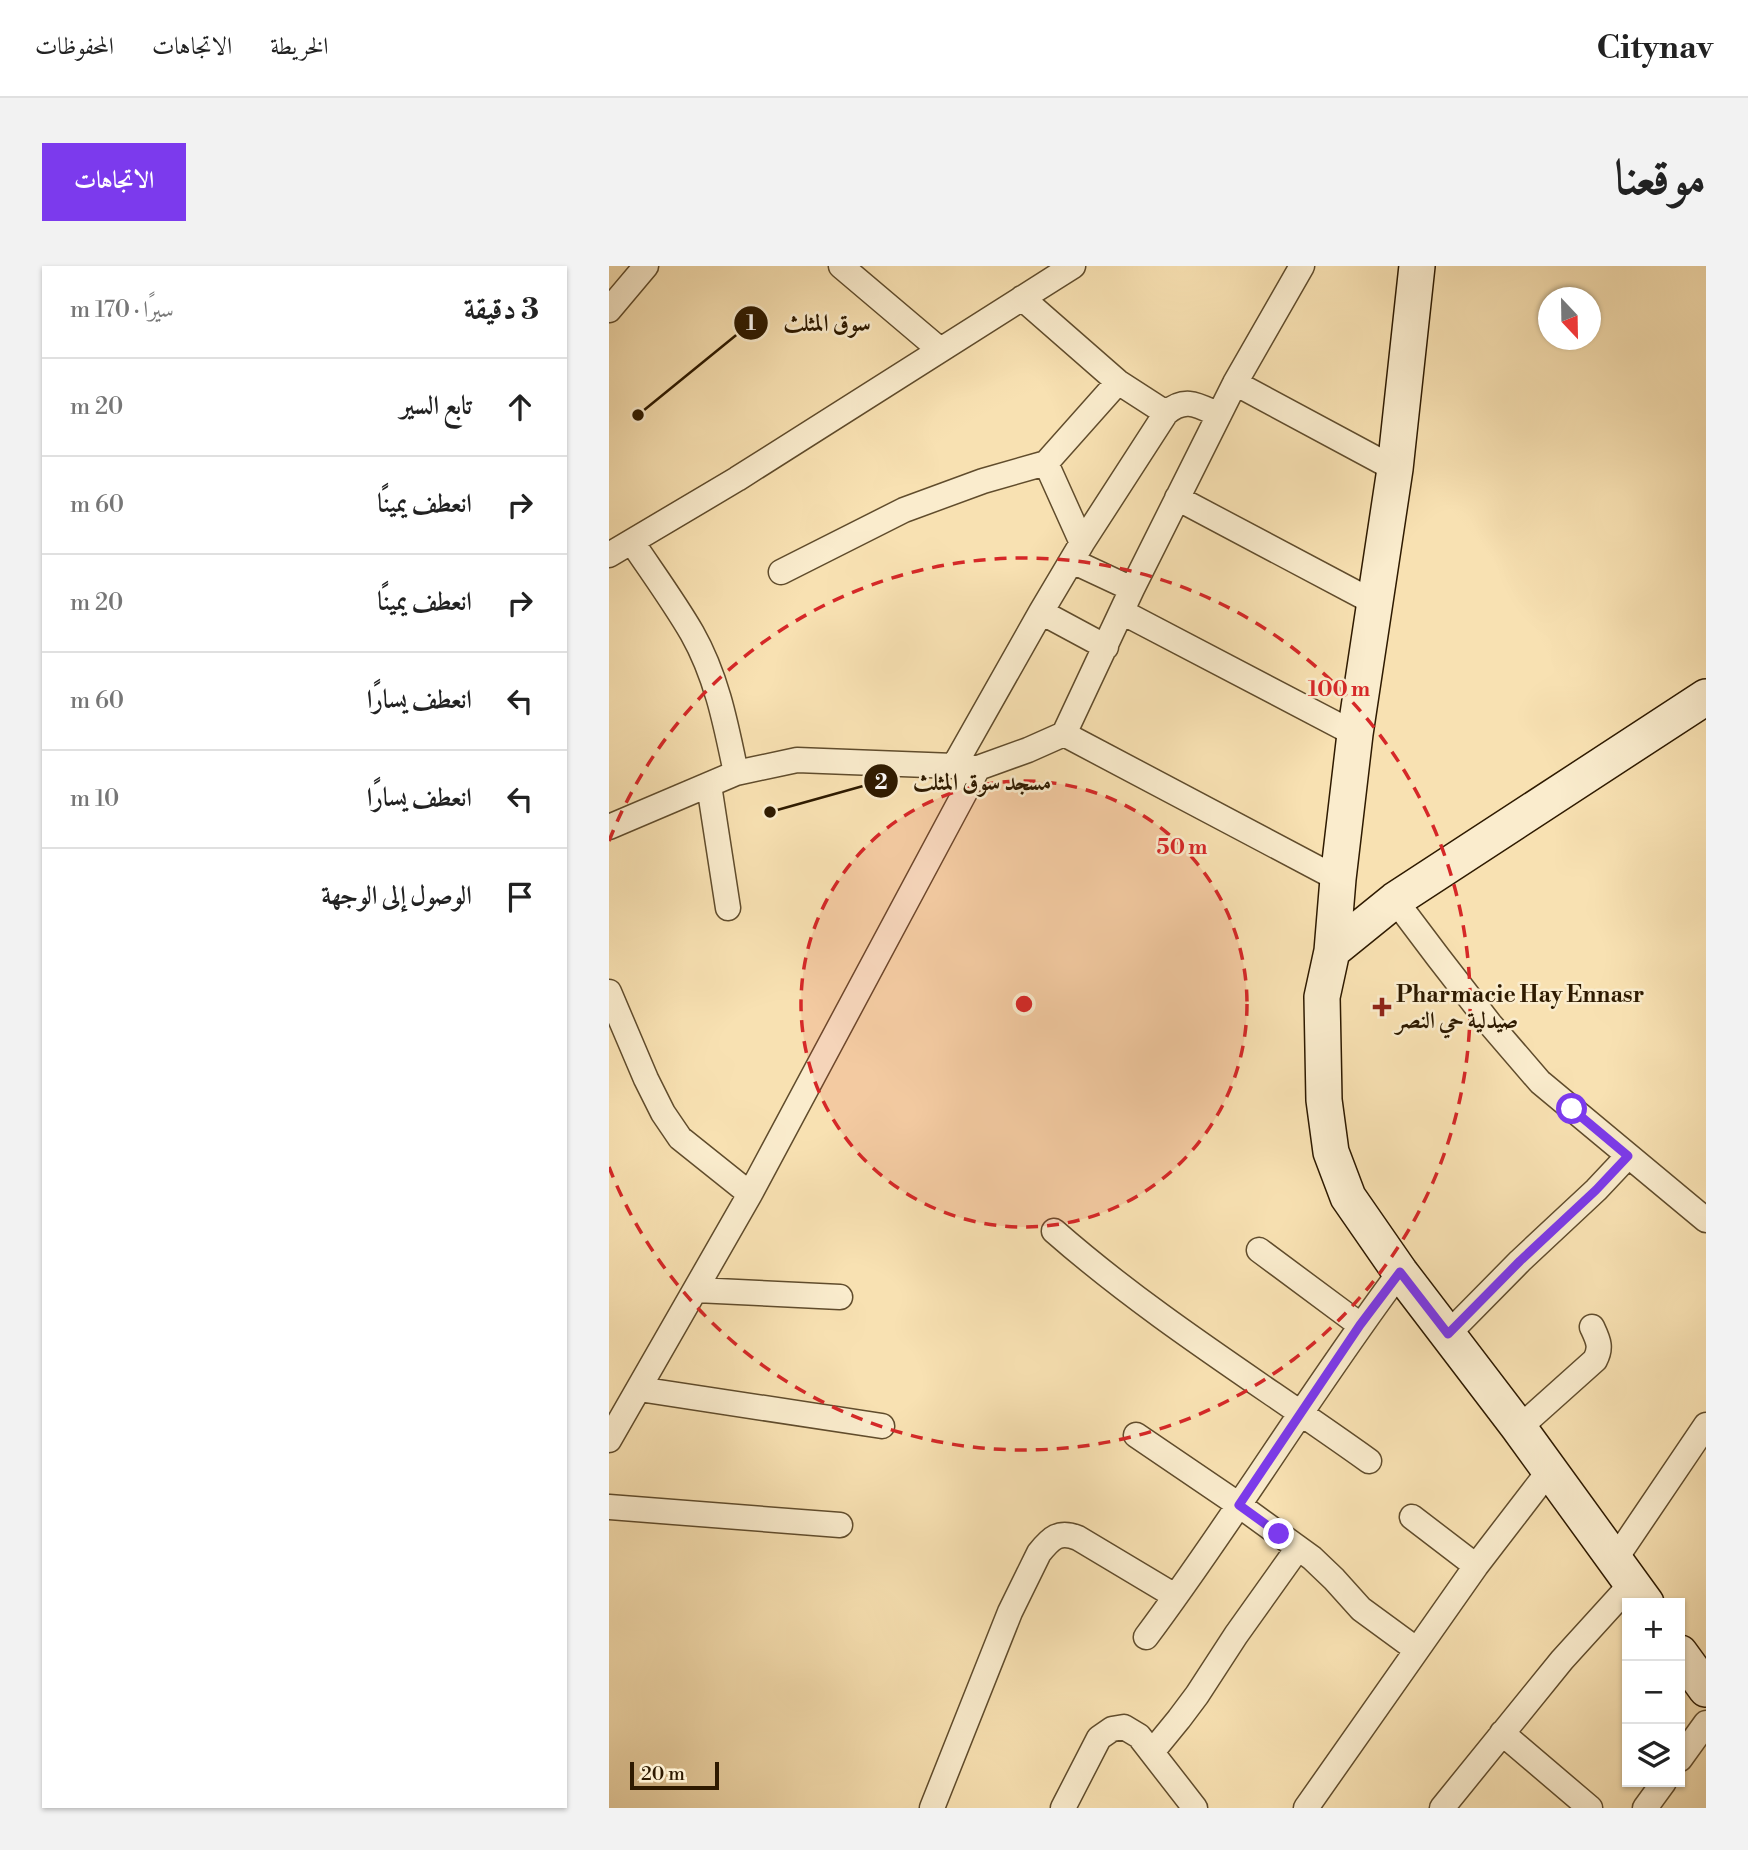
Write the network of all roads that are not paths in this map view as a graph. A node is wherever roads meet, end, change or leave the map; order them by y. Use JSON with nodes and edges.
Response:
{"nodes":[{"id":1,"x":646,"y":266,"type":"edge"},
{"id":2,"x":841,"y":266,"type":"edge"},
{"id":3,"x":1073,"y":266,"type":"edge"},
{"id":4,"x":1302,"y":266,"type":"edge"},
{"id":5,"x":1417,"y":266,"type":"edge"},
{"id":6,"x":1022,"y":298,"type":"junction"},
{"id":7,"x":609,"y":310,"type":"edge"},
{"id":8,"x":939,"y":349,"type":"junction"},
{"id":9,"x":1118,"y":382,"type":"junction"},
{"id":10,"x":1235,"y":383,"type":"junction"},
{"id":11,"x":1166,"y":413,"type":"junction"},
{"id":12,"x":1219,"y":415,"type":"junction"},
{"id":13,"x":1046,"y":463,"type":"junction"},
{"id":14,"x":1395,"y":469,"type":"junction"},
{"id":15,"x":1177,"y":498,"type":"junction"},
{"id":16,"x":632,"y":542,"type":"junction"},
{"id":17,"x":1077,"y":552,"type":"junction"},
{"id":18,"x":609,"y":555,"type":"edge"},
{"id":19,"x":781,"y":572,"type":"dead end"},
{"id":20,"x":1132,"y":589,"type":"junction"},
{"id":21,"x":1375,"y":603,"type":"junction"},
{"id":22,"x":1041,"y":612,"type":"junction"},
{"id":23,"x":1122,"y":612,"type":"junction"},
{"id":24,"x":1106,"y":647,"type":"junction"},
{"id":25,"x":1706,"y":697,"type":"edge"},
{"id":26,"x":1064,"y":734,"type":"junction"},
{"id":27,"x":1355,"y":734,"type":"junction"},
{"id":28,"x":966,"y":767,"type":"junction"},
{"id":29,"x":736,"y":773,"type":"junction"},
{"id":30,"x":709,"y":785,"type":"junction"},
{"id":31,"x":609,"y":827,"type":"edge"},
{"id":32,"x":1338,"y":879,"type":"junction"},
{"id":33,"x":1395,"y":900,"type":"junction"},
{"id":34,"x":728,"y":908,"type":"dead end"},
{"id":35,"x":1332,"y":951,"type":"junction"},
{"id":36,"x":609,"y":992,"type":"edge"},
{"id":37,"x":1628,"y":1156,"type":"junction"},
{"id":38,"x":750,"y":1194,"type":"junction"},
{"id":39,"x":1706,"y":1220,"type":"edge"},
{"id":40,"x":1054,"y":1231,"type":"dead end"},
{"id":41,"x":1259,"y":1250,"type":"dead end"},
{"id":42,"x":1400,"y":1272,"type":"junction"},
{"id":43,"x":697,"y":1290,"type":"junction"},
{"id":44,"x":840,"y":1297,"type":"dead end"},
{"id":45,"x":1360,"y":1325,"type":"junction"},
{"id":46,"x":1592,"y":1327,"type":"dead end"},
{"id":47,"x":1448,"y":1334,"type":"junction"},
{"id":48,"x":639,"y":1389,"type":"junction"},
{"id":49,"x":1302,"y":1413,"type":"junction"},
{"id":50,"x":1706,"y":1425,"type":"edge"},
{"id":51,"x":882,"y":1426,"type":"dead end"},
{"id":52,"x":1519,"y":1428,"type":"junction"},
{"id":53,"x":1136,"y":1435,"type":"dead end"},
{"id":54,"x":609,"y":1440,"type":"edge"},
{"id":55,"x":1369,"y":1461,"type":"dead end"},
{"id":56,"x":1549,"y":1471,"type":"junction"},
{"id":57,"x":1239,"y":1505,"type":"junction"},
{"id":58,"x":609,"y":1507,"type":"edge"},
{"id":59,"x":1412,"y":1517,"type":"dead end"},
{"id":60,"x":840,"y":1525,"type":"dead end"},
{"id":61,"x":1298,"y":1548,"type":"junction"},
{"id":62,"x":1476,"y":1566,"type":"junction"},
{"id":63,"x":1631,"y":1583,"type":"edge"},
{"id":64,"x":1175,"y":1597,"type":"junction"},
{"id":65,"x":1146,"y":1637,"type":"dead end"},
{"id":66,"x":1417,"y":1650,"type":"junction"},
{"id":67,"x":1706,"y":1723,"type":"edge"},
{"id":68,"x":1502,"y":1733,"type":"junction"},
{"id":69,"x":1151,"y":1752,"type":"junction"},
{"id":70,"x":1685,"y":1752,"type":"edge"},
{"id":71,"x":1660,"y":1787,"type":"edge"},
{"id":72,"x":932,"y":1808,"type":"edge"},
{"id":73,"x":1063,"y":1808,"type":"edge"},
{"id":74,"x":1195,"y":1808,"type":"edge"},
{"id":75,"x":1306,"y":1808,"type":"edge"},
{"id":76,"x":1443,"y":1808,"type":"edge"},
{"id":77,"x":1590,"y":1808,"type":"edge"},
{"id":78,"x":1645,"y":1808,"type":"edge"}],
"edges":[{"from":1,"to":7,"type":"street"},
{"from":2,"to":8,"type":"street"},
{"from":3,"to":6,"type":"street"},
{"from":4,"to":10,"type":"street"},
{"from":5,"to":14,"type":"street"},
{"from":6,"to":8,"type":"street"},
{"from":6,"to":9,"type":"street"},
{"from":8,"to":16,"type":"street"},
{"from":9,"to":11,"type":"street"},
{"from":9,"to":13,"type":"street"},
{"from":10,"to":12,"type":"street"},
{"from":10,"to":14,"type":"street"},
{"from":11,"to":12,"type":"street"},
{"from":11,"to":17,"type":"street"},
{"from":12,"to":15,"type":"street"},
{"from":13,"to":17,"type":"street"},
{"from":13,"to":19,"type":"street"},
{"from":14,"to":21,"type":"street"},
{"from":15,"to":20,"type":"street"},
{"from":15,"to":21,"type":"street"},
{"from":16,"to":18,"type":"street"},
{"from":16,"to":29,"type":"street"},
{"from":17,"to":20,"type":"street"},
{"from":17,"to":22,"type":"street"},
{"from":20,"to":23,"type":"street"},
{"from":21,"to":27,"type":"street"},
{"from":22,"to":24,"type":"street"},
{"from":22,"to":28,"type":"street"},
{"from":23,"to":24,"type":"street"},
{"from":23,"to":27,"type":"street"},
{"from":24,"to":26,"type":"street"},
{"from":25,"to":33,"type":"street"},
{"from":26,"to":28,"type":"street"},
{"from":26,"to":32,"type":"street"},
{"from":27,"to":32,"type":"street"},
{"from":28,"to":29,"type":"street"},
{"from":28,"to":38,"type":"street"},
{"from":29,"to":30,"type":"street"},
{"from":30,"to":31,"type":"street"},
{"from":30,"to":34,"type":"street"},
{"from":32,"to":35,"type":"street"},
{"from":33,"to":35,"type":"street"},
{"from":33,"to":37,"type":"street"},
{"from":35,"to":42,"type":"street"},
{"from":36,"to":38,"type":"street"},
{"from":37,"to":39,"type":"street"},
{"from":37,"to":47,"type":"street"},
{"from":38,"to":43,"type":"street"},
{"from":40,"to":49,"type":"street"},
{"from":41,"to":45,"type":"street"},
{"from":42,"to":45,"type":"street"},
{"from":42,"to":47,"type":"street"},
{"from":43,"to":44,"type":"street"},
{"from":43,"to":48,"type":"street"},
{"from":45,"to":49,"type":"street"},
{"from":46,"to":52,"type":"street"},
{"from":47,"to":52,"type":"street"},
{"from":48,"to":51,"type":"street"},
{"from":48,"to":54,"type":"street"},
{"from":49,"to":55,"type":"street"},
{"from":49,"to":57,"type":"street"},
{"from":50,"to":63,"type":"street"},
{"from":52,"to":56,"type":"street"},
{"from":53,"to":57,"type":"street"},
{"from":56,"to":62,"type":"street"},
{"from":56,"to":63,"type":"street"},
{"from":57,"to":61,"type":"street"},
{"from":57,"to":64,"type":"street"},
{"from":58,"to":60,"type":"street"},
{"from":59,"to":62,"type":"street"},
{"from":61,"to":66,"type":"street"},
{"from":61,"to":69,"type":"street"},
{"from":62,"to":66,"type":"street"},
{"from":63,"to":68,"type":"street"},
{"from":64,"to":65,"type":"street"},
{"from":64,"to":72,"type":"street"},
{"from":66,"to":75,"type":"street"},
{"from":67,"to":70,"type":"street"},
{"from":68,"to":76,"type":"street"},
{"from":68,"to":77,"type":"street"},
{"from":69,"to":73,"type":"street"},
{"from":69,"to":74,"type":"street"},
{"from":71,"to":78,"type":"street"}]}
